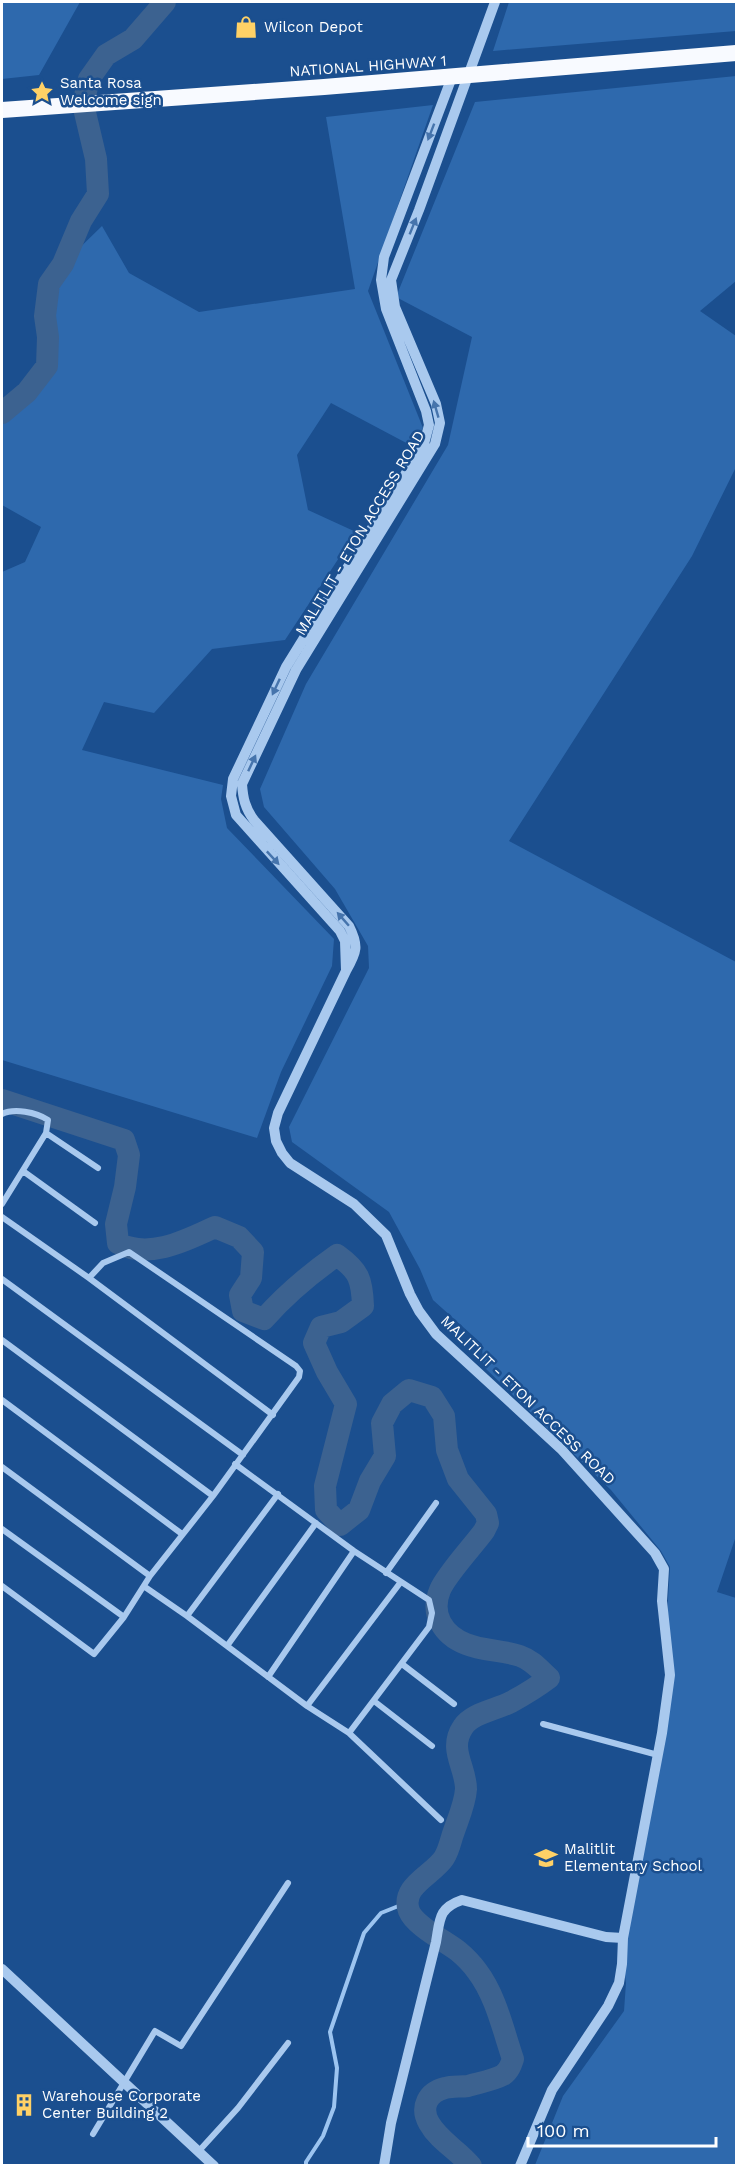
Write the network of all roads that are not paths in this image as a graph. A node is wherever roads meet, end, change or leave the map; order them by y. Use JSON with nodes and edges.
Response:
{"nodes":[{"id":1,"x":495,"y":2,"type":"edge"},
{"id":2,"x":736,"y":53,"type":"edge"},
{"id":3,"x":461,"y":77,"type":"junction"},
{"id":4,"x":2,"y":110,"type":"edge"},
{"id":5,"x":417,"y":171,"type":"junction"},
{"id":6,"x":433,"y":172,"type":"junction"},
{"id":7,"x":346,"y":971,"type":"junction"},
{"id":8,"x":2,"y":1114,"type":"edge"},
{"id":9,"x":46,"y":1133,"type":"junction"},
{"id":10,"x":98,"y":1168,"type":"dead end"},
{"id":11,"x":22,"y":1171,"type":"junction"},
{"id":12,"x":2,"y":1204,"type":"edge"},
{"id":13,"x":2,"y":1216,"type":"edge"},
{"id":14,"x":95,"y":1224,"type":"dead end"},
{"id":15,"x":89,"y":1278,"type":"junction"},
{"id":16,"x":2,"y":1279,"type":"edge"},
{"id":17,"x":2,"y":1340,"type":"edge"},
{"id":18,"x":2,"y":1401,"type":"edge"},
{"id":19,"x":273,"y":1415,"type":"junction"},
{"id":20,"x":243,"y":1455,"type":"junction"},
{"id":21,"x":235,"y":1464,"type":"junction"},
{"id":22,"x":2,"y":1467,"type":"edge"},
{"id":23,"x":278,"y":1494,"type":"junction"},
{"id":24,"x":213,"y":1496,"type":"junction"},
{"id":25,"x":436,"y":1503,"type":"dead end"},
{"id":26,"x":316,"y":1523,"type":"junction"},
{"id":27,"x":2,"y":1529,"type":"edge"},
{"id":28,"x":182,"y":1534,"type":"junction"},
{"id":29,"x":354,"y":1551,"type":"junction"},
{"id":30,"x":386,"y":1573,"type":"junction"},
{"id":31,"x":150,"y":1576,"type":"junction"},
{"id":32,"x":400,"y":1583,"type":"junction"},
{"id":33,"x":2,"y":1586,"type":"edge"},
{"id":34,"x":145,"y":1587,"type":"junction"},
{"id":35,"x":187,"y":1616,"type":"junction"},
{"id":36,"x":124,"y":1617,"type":"junction"},
{"id":37,"x":227,"y":1646,"type":"junction"},
{"id":38,"x":402,"y":1664,"type":"junction"},
{"id":39,"x":268,"y":1677,"type":"junction"},
{"id":40,"x":374,"y":1701,"type":"junction"},
{"id":41,"x":454,"y":1704,"type":"dead end"},
{"id":42,"x":307,"y":1706,"type":"junction"},
{"id":43,"x":543,"y":1724,"type":"dead end"},
{"id":44,"x":349,"y":1733,"type":"junction"},
{"id":45,"x":432,"y":1746,"type":"dead end"},
{"id":46,"x":658,"y":1755,"type":"junction"},
{"id":47,"x":441,"y":1820,"type":"dead end"},
{"id":48,"x":288,"y":1882,"type":"dead end"},
{"id":49,"x":623,"y":1938,"type":"junction"},
{"id":50,"x":2,"y":1970,"type":"edge"},
{"id":51,"x":288,"y":2043,"type":"dead end"},
{"id":52,"x":124,"y":2083,"type":"junction"},
{"id":53,"x":93,"y":2134,"type":"dead end"},
{"id":54,"x":198,"y":2152,"type":"junction"},
{"id":55,"x":214,"y":2166,"type":"edge"},
{"id":56,"x":384,"y":2166,"type":"edge"},
{"id":57,"x":520,"y":2166,"type":"edge"}],
"edges":[{"from":1,"to":3,"type":"street"},
{"from":2,"to":3,"type":"highway","name":"NATIONAL HIGHWAY 1"},
{"from":3,"to":4,"type":"highway","name":"NATIONAL HIGHWAY 1"},
{"from":3,"to":5,"type":"street","name":"MALITLIT - ETON ACCESS ROAD","one_way":true},
{"from":3,"to":6,"type":"street","name":"MALITLIT - ETON ACCESS ROAD"},
{"from":5,"to":6,"type":"street"},
{"from":5,"to":7,"type":"street","name":"MALITLIT - ETON ACCESS ROAD","one_way":true},
{"from":7,"to":6,"type":"street","name":"MALITLIT - ETON ACCESS ROAD","one_way":true},
{"from":7,"to":46,"type":"street","name":"MALITLIT - ETON ACCESS ROAD"},
{"from":8,"to":9,"type":"street"},
{"from":9,"to":10,"type":"street"},
{"from":9,"to":11,"type":"street"},
{"from":11,"to":12,"type":"street"},
{"from":11,"to":14,"type":"street"},
{"from":13,"to":15,"type":"street"},
{"from":15,"to":19,"type":"street"},
{"from":15,"to":19,"type":"street"},
{"from":16,"to":20,"type":"street"},
{"from":17,"to":24,"type":"street"},
{"from":18,"to":28,"type":"street"},
{"from":19,"to":20,"type":"street"},
{"from":20,"to":21,"type":"street"},
{"from":21,"to":23,"type":"street"},
{"from":21,"to":24,"type":"street"},
{"from":22,"to":31,"type":"street"},
{"from":23,"to":26,"type":"street"},
{"from":23,"to":35,"type":"street"},
{"from":24,"to":28,"type":"street"},
{"from":25,"to":30,"type":"street"},
{"from":26,"to":29,"type":"street"},
{"from":26,"to":37,"type":"street"},
{"from":27,"to":36,"type":"street"},
{"from":28,"to":31,"type":"street"},
{"from":29,"to":30,"type":"street"},
{"from":29,"to":39,"type":"street"},
{"from":30,"to":32,"type":"street"},
{"from":31,"to":34,"type":"street"},
{"from":32,"to":38,"type":"street"},
{"from":32,"to":42,"type":"street"},
{"from":33,"to":36,"type":"street"},
{"from":34,"to":35,"type":"street"},
{"from":34,"to":36,"type":"street"},
{"from":35,"to":37,"type":"street"},
{"from":37,"to":39,"type":"street"},
{"from":38,"to":40,"type":"street"},
{"from":38,"to":41,"type":"street"},
{"from":39,"to":42,"type":"street"},
{"from":40,"to":44,"type":"street"},
{"from":40,"to":45,"type":"street"},
{"from":42,"to":44,"type":"street"},
{"from":43,"to":46,"type":"street"},
{"from":44,"to":47,"type":"street"},
{"from":46,"to":49,"type":"street","name":"MALITLIT - ETON ACCESS ROAD"},
{"from":48,"to":52,"type":"street"},
{"from":49,"to":56,"type":"street"},
{"from":49,"to":57,"type":"street","name":"MALITLIT - ETON ACCESS ROAD"},
{"from":50,"to":52,"type":"street"},
{"from":51,"to":54,"type":"street"},
{"from":52,"to":53,"type":"street"},
{"from":52,"to":54,"type":"street"},
{"from":54,"to":55,"type":"street"}]}
